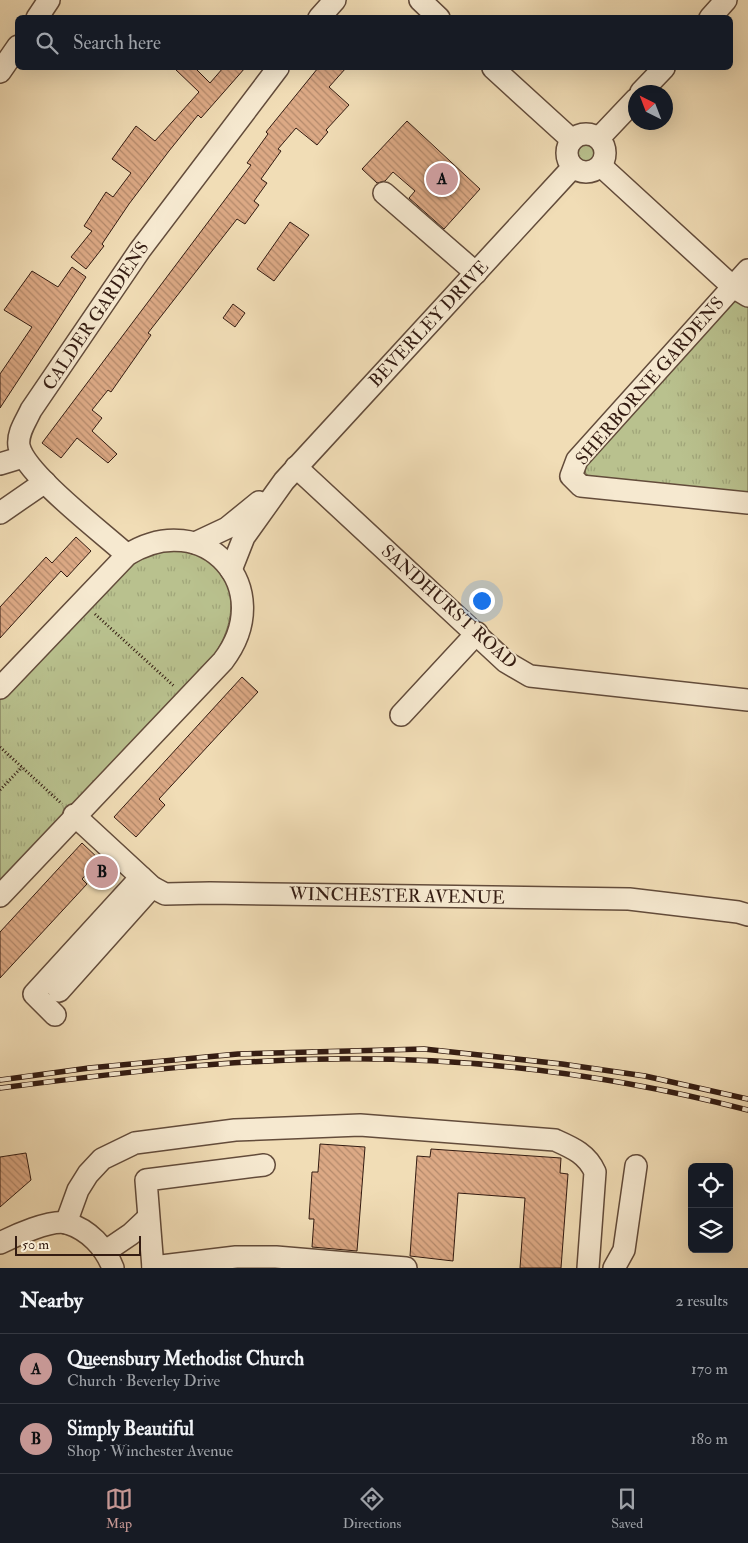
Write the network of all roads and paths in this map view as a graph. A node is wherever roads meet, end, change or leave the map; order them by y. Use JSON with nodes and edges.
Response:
{"nodes":[{"id":1,"x":49,"y":0,"type":"edge"},
{"id":2,"x":335,"y":0,"type":"edge"},
{"id":3,"x":726,"y":0,"type":"edge"},
{"id":4,"x":39,"y":15,"type":"edge"},
{"id":5,"x":322,"y":15,"type":"edge"},
{"id":6,"x":713,"y":15,"type":"edge"},
{"id":7,"x":15,"y":50,"type":"edge"},
{"id":8,"x":276,"y":70,"type":"edge"},
{"id":9,"x":495,"y":70,"type":"edge"},
{"id":10,"x":662,"y":70,"type":"edge"},
{"id":11,"x":0,"y":72,"type":"edge"},
{"id":12,"x":648,"y":85,"type":"edge"},
{"id":13,"x":628,"y":107,"type":"edge"},
{"id":14,"x":599,"y":138,"type":"junction"},
{"id":15,"x":572,"y":140,"type":"junction"},
{"id":16,"x":601,"y":166,"type":"junction"},
{"id":17,"x":573,"y":167,"type":"junction"},
{"id":18,"x":384,"y":193,"type":"dead end"},
{"id":19,"x":748,"y":270,"type":"edge"},
{"id":20,"x":476,"y":274,"type":"junction"},
{"id":21,"x":740,"y":292,"type":"edge"},
{"id":22,"x":23,"y":457,"type":"junction"},
{"id":23,"x":0,"y":464,"type":"edge"},
{"id":24,"x":290,"y":474,"type":"junction"},
{"id":25,"x":45,"y":482,"type":"junction"},
{"id":26,"x":748,"y":503,"type":"edge"},
{"id":27,"x":0,"y":513,"type":"edge"},
{"id":28,"x":195,"y":543,"type":"junction"},
{"id":29,"x":127,"y":554,"type":"junction"},
{"id":30,"x":231,"y":570,"type":"junction"},
{"id":31,"x":82,"y":602,"type":"junction"},
{"id":32,"x":477,"y":633,"type":"junction"},
{"id":33,"x":0,"y":688,"type":"edge"},
{"id":34,"x":187,"y":698,"type":"junction"},
{"id":35,"x":748,"y":700,"type":"edge"},
{"id":36,"x":401,"y":715,"type":"dead end"},
{"id":37,"x":0,"y":747,"type":"edge"},
{"id":38,"x":22,"y":767,"type":"junction"},
{"id":39,"x":0,"y":790,"type":"edge"},
{"id":40,"x":74,"y":816,"type":"junction"},
{"id":41,"x":146,"y":882,"type":"junction"},
{"id":42,"x":0,"y":896,"type":"edge"},
{"id":43,"x":748,"y":915,"type":"edge"},
{"id":44,"x":59,"y":991,"type":"dead end"},
{"id":45,"x":55,"y":1014,"type":"dead end"},
{"id":46,"x":264,"y":1165,"type":"dead end"},
{"id":47,"x":636,"y":1166,"type":"dead end"},
{"id":48,"x":148,"y":1218,"type":"junction"},
{"id":49,"x":66,"y":1223,"type":"junction"},
{"id":50,"x":0,"y":1243,"type":"edge"},
{"id":51,"x":109,"y":1259,"type":"edge"},
{"id":52,"x":276,"y":1262,"type":"edge"},
{"id":53,"x":153,"y":1268,"type":"edge"},
{"id":54,"x":406,"y":1268,"type":"edge"},
{"id":55,"x":588,"y":1268,"type":"edge"},
{"id":56,"x":614,"y":1268,"type":"edge"}],
"edges":[{"from":1,"to":4,"type":"street"},
{"from":2,"to":5,"type":"street"},
{"from":3,"to":6,"type":"street"},
{"from":7,"to":11,"type":"street"},
{"from":8,"to":22,"type":"street","name":"CALDER GARDENS"},
{"from":9,"to":15,"type":"street"},
{"from":10,"to":12,"type":"street"},
{"from":13,"to":14,"type":"street"},
{"from":14,"to":15,"type":"street"},
{"from":14,"to":16,"type":"street"},
{"from":15,"to":17,"type":"street"},
{"from":16,"to":17,"type":"street"},
{"from":16,"to":21,"type":"street"},
{"from":17,"to":20,"type":"street","name":"BEVERLEY DRIVE"},
{"from":18,"to":20,"type":"street"},
{"from":19,"to":21,"type":"street"},
{"from":20,"to":24,"type":"street","name":"BEVERLEY DRIVE"},
{"from":21,"to":26,"type":"street","name":"SHERBORNE GARDENS"},
{"from":22,"to":23,"type":"street"},
{"from":22,"to":25,"type":"street"},
{"from":24,"to":28,"type":"street","name":"BEVERLEY DRIVE"},
{"from":24,"to":30,"type":"street","name":"BEVERLEY DRIVE"},
{"from":24,"to":32,"type":"street","name":"SANDHURST ROAD"},
{"from":25,"to":27,"type":"street"},
{"from":25,"to":29,"type":"street"},
{"from":28,"to":29,"type":"street"},
{"from":28,"to":30,"type":"street"},
{"from":29,"to":31,"type":"street"},
{"from":30,"to":34,"type":"street"},
{"from":31,"to":33,"type":"street"},
{"from":31,"to":34,"type":"path"},
{"from":32,"to":35,"type":"street","name":"SANDHURST ROAD"},
{"from":32,"to":36,"type":"street"},
{"from":34,"to":40,"type":"street"},
{"from":37,"to":38,"type":"path"},
{"from":38,"to":39,"type":"path"},
{"from":38,"to":40,"type":"path"},
{"from":40,"to":41,"type":"street","name":"WINCHESTER AVENUE"},
{"from":40,"to":42,"type":"street"},
{"from":41,"to":43,"type":"street","name":"WINCHESTER AVENUE"},
{"from":41,"to":44,"type":"street"},
{"from":41,"to":45,"type":"street"},
{"from":46,"to":48,"type":"street"},
{"from":47,"to":56,"type":"street"},
{"from":48,"to":51,"type":"street"},
{"from":48,"to":53,"type":"street"},
{"from":49,"to":50,"type":"street"},
{"from":49,"to":51,"type":"street"},
{"from":49,"to":55,"type":"street"},
{"from":52,"to":53,"type":"street"},
{"from":52,"to":54,"type":"street"}]}
